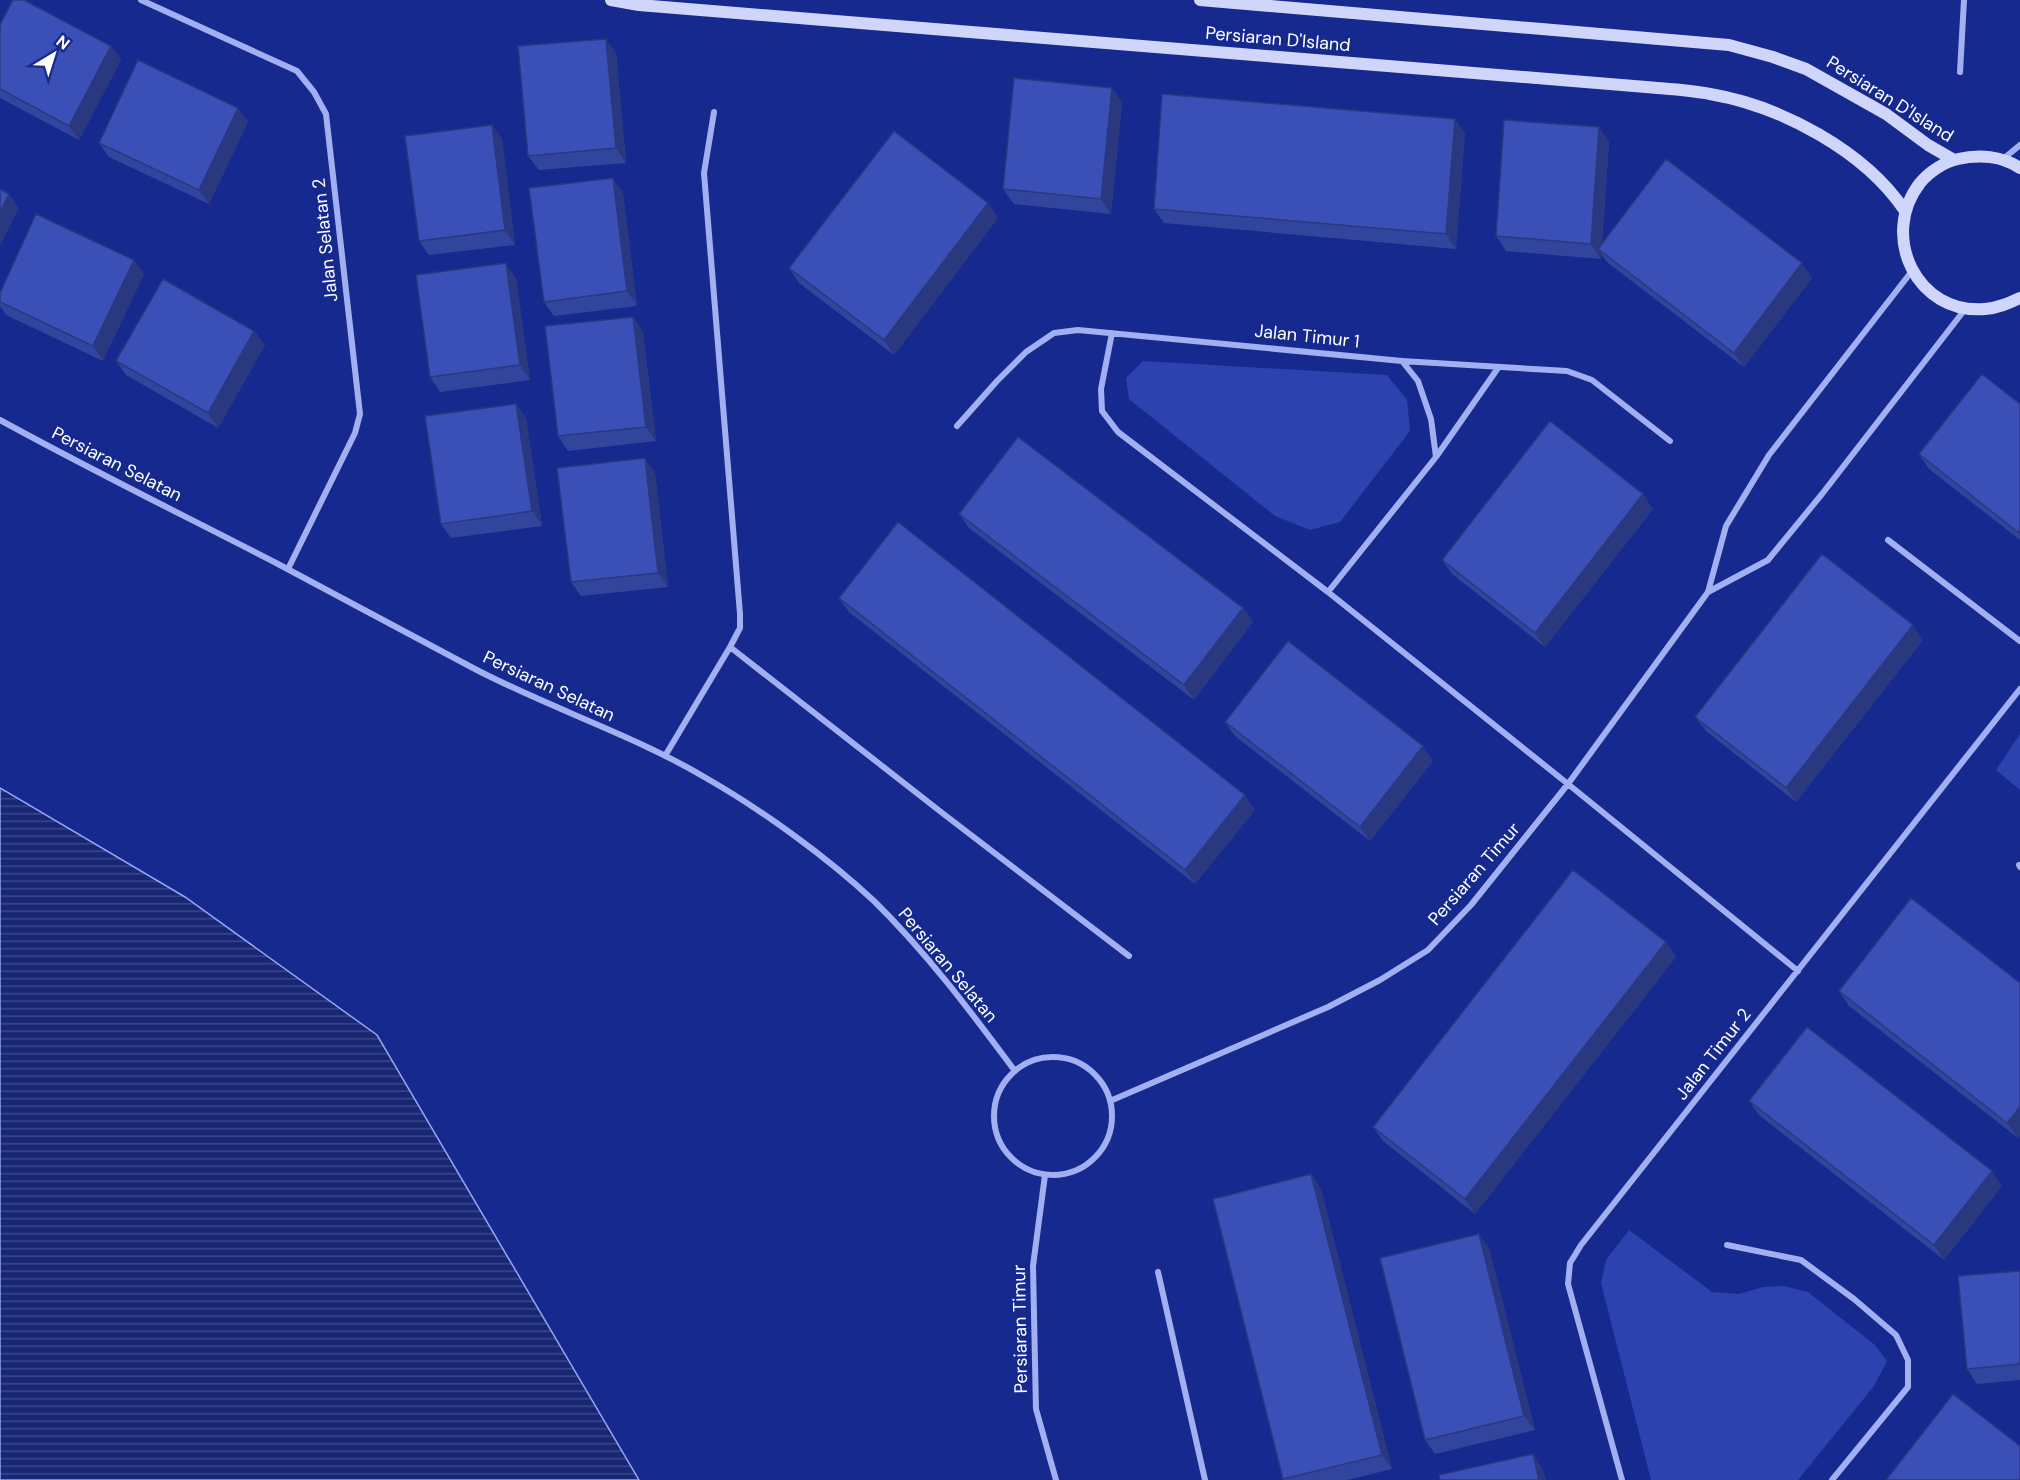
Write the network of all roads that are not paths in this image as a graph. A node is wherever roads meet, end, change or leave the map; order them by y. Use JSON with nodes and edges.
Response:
{"nodes":[{"id":1,"x":141,"y":0,"type":"edge"},
{"id":2,"x":611,"y":0,"type":"edge"},
{"id":3,"x":1200,"y":0,"type":"edge"},
{"id":4,"x":1964,"y":0,"type":"edge"},
{"id":5,"x":1960,"y":72,"type":"dead end"},
{"id":6,"x":714,"y":112,"type":"dead end"},
{"id":7,"x":2020,"y":145,"type":"edge"},
{"id":8,"x":1954,"y":160,"type":"junction"},
{"id":9,"x":2003,"y":160,"type":"junction"},
{"id":10,"x":2020,"y":168,"type":"edge"},
{"id":11,"x":1905,"y":211,"type":"junction"},
{"id":12,"x":1912,"y":271,"type":"junction"},
{"id":13,"x":2020,"y":297,"type":"edge"},
{"id":14,"x":1966,"y":308,"type":"junction"},
{"id":15,"x":1112,"y":333,"type":"junction"},
{"id":16,"x":1402,"y":361,"type":"junction"},
{"id":17,"x":1498,"y":368,"type":"junction"},
{"id":18,"x":0,"y":420,"type":"edge"},
{"id":19,"x":957,"y":426,"type":"dead end"},
{"id":20,"x":1670,"y":441,"type":"dead end"},
{"id":21,"x":1436,"y":458,"type":"junction"},
{"id":22,"x":1888,"y":540,"type":"dead end"},
{"id":23,"x":288,"y":569,"type":"junction"},
{"id":24,"x":1708,"y":591,"type":"junction"},
{"id":25,"x":1328,"y":592,"type":"junction"},
{"id":26,"x":2020,"y":641,"type":"edge"},
{"id":27,"x":730,"y":647,"type":"junction"},
{"id":28,"x":2020,"y":689,"type":"edge"},
{"id":29,"x":665,"y":756,"type":"junction"},
{"id":30,"x":1568,"y":784,"type":"junction"},
{"id":31,"x":1129,"y":956,"type":"dead end"},
{"id":32,"x":1797,"y":971,"type":"junction"},
{"id":33,"x":1015,"y":1071,"type":"junction"},
{"id":34,"x":1110,"y":1101,"type":"junction"},
{"id":35,"x":1045,"y":1175,"type":"junction"},
{"id":36,"x":1727,"y":1245,"type":"dead end"},
{"id":37,"x":1158,"y":1272,"type":"dead end"},
{"id":38,"x":1056,"y":1480,"type":"edge"},
{"id":39,"x":1205,"y":1480,"type":"edge"},
{"id":40,"x":1622,"y":1480,"type":"edge"},
{"id":41,"x":1832,"y":1480,"type":"edge"}],
"edges":[{"from":1,"to":23,"type":"street","name":"Jalan Selatan 2"},
{"from":2,"to":11,"type":"street","name":"Persiaran D'Island"},
{"from":3,"to":8,"type":"street","name":"Persiaran D'Island"},
{"from":4,"to":5,"type":"street"},
{"from":6,"to":27,"type":"street"},
{"from":7,"to":9,"type":"street"},
{"from":8,"to":9,"type":"street"},
{"from":8,"to":11,"type":"street"},
{"from":9,"to":10,"type":"street"},
{"from":11,"to":12,"type":"street"},
{"from":12,"to":14,"type":"street"},
{"from":12,"to":24,"type":"street"},
{"from":13,"to":14,"type":"street"},
{"from":14,"to":24,"type":"street"},
{"from":15,"to":16,"type":"street","name":"Jalan Timur 1"},
{"from":15,"to":19,"type":"street","name":"Jalan Timur 1"},
{"from":15,"to":25,"type":"street"},
{"from":16,"to":17,"type":"street","name":"Jalan Timur 1"},
{"from":16,"to":21,"type":"street"},
{"from":17,"to":20,"type":"street","name":"Jalan Timur 1"},
{"from":17,"to":21,"type":"street"},
{"from":18,"to":23,"type":"street","name":"Persiaran Selatan"},
{"from":21,"to":25,"type":"street"},
{"from":22,"to":26,"type":"street"},
{"from":23,"to":29,"type":"street","name":"Persiaran Selatan"},
{"from":24,"to":30,"type":"street","name":"Persiaran Timur"},
{"from":25,"to":30,"type":"street"},
{"from":27,"to":29,"type":"street"},
{"from":27,"to":31,"type":"street"},
{"from":28,"to":32,"type":"street","name":"Jalan Timur 2"},
{"from":29,"to":33,"type":"street","name":"Persiaran Selatan"},
{"from":30,"to":32,"type":"street"},
{"from":30,"to":34,"type":"street","name":"Persiaran Timur"},
{"from":32,"to":40,"type":"street","name":"Jalan Timur 2"},
{"from":33,"to":34,"type":"street"},
{"from":33,"to":35,"type":"street"},
{"from":34,"to":35,"type":"street"},
{"from":35,"to":38,"type":"street","name":"Persiaran Timur"},
{"from":36,"to":41,"type":"street"},
{"from":37,"to":39,"type":"street"}]}
